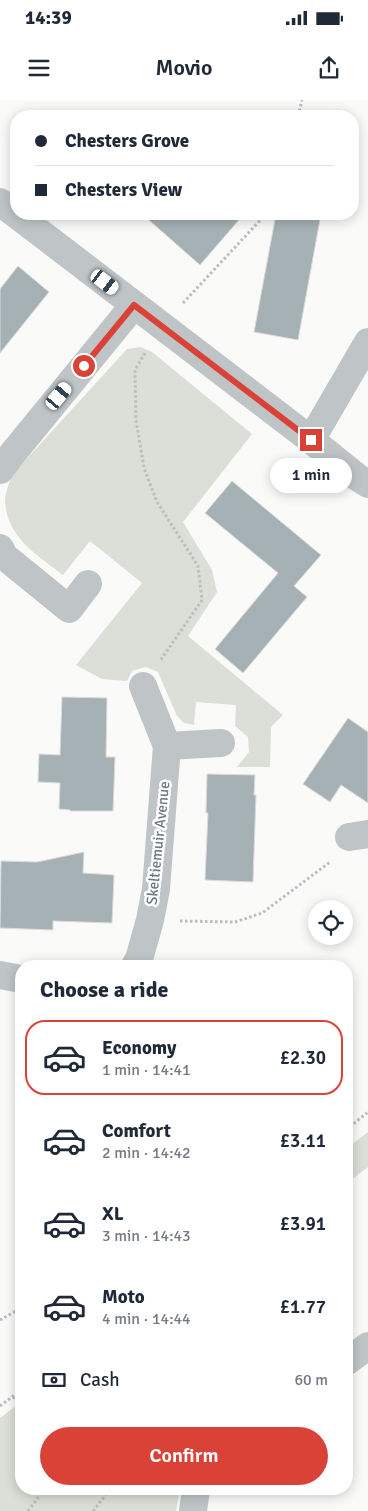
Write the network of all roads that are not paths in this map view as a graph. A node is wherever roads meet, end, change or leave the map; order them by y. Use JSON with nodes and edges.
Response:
{"nodes":[{"id":1,"x":0,"y":202,"type":"edge"},
{"id":2,"x":10,"y":210,"type":"edge"},
{"id":3,"x":23,"y":220,"type":"edge"},
{"id":4,"x":134,"y":305,"type":"junction"},
{"id":5,"x":368,"y":342,"type":"edge"},
{"id":6,"x":311,"y":440,"type":"junction"},
{"id":7,"x":0,"y":470,"type":"edge"},
{"id":8,"x":368,"y":484,"type":"edge"},
{"id":9,"x":0,"y":548,"type":"edge"},
{"id":10,"x":88,"y":584,"type":"dead end"},
{"id":11,"x":143,"y":686,"type":"road end"},
{"id":12,"x":221,"y":744,"type":"dead end"},
{"id":13,"x":167,"y":746,"type":"junction"},
{"id":14,"x":139,"y":960,"type":"edge"},
{"id":15,"x":0,"y":975,"type":"edge"},
{"id":16,"x":15,"y":978,"type":"edge"},
{"id":17,"x":368,"y":1346,"type":"edge"},
{"id":18,"x":353,"y":1357,"type":"edge"},
{"id":19,"x":195,"y":1495,"type":"edge"},
{"id":20,"x":193,"y":1511,"type":"edge"}],
"edges":[{"from":1,"to":2,"type":"street"},
{"from":3,"to":4,"type":"street"},
{"from":4,"to":6,"type":"street"},
{"from":4,"to":7,"type":"street"},
{"from":5,"to":6,"type":"street"},
{"from":6,"to":8,"type":"street"},
{"from":9,"to":10,"type":"street"},
{"from":11,"to":13,"type":"street","name":"Skeltiemuir Avenue"},
{"from":12,"to":13,"type":"street"},
{"from":13,"to":14,"type":"street","name":"Skeltiemuir Avenue"},
{"from":15,"to":16,"type":"street"},
{"from":17,"to":18,"type":"street"},
{"from":19,"to":20,"type":"street"}]}
